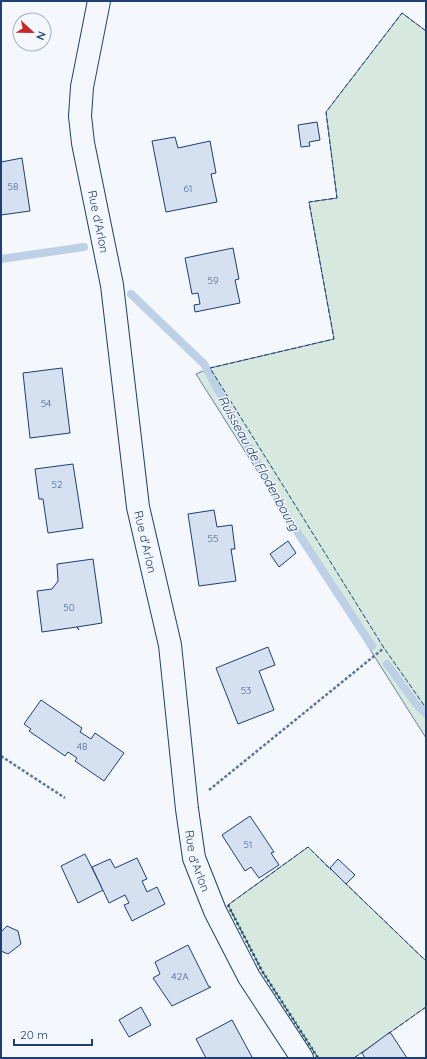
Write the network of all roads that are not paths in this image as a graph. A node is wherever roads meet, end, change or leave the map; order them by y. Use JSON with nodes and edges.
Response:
{"nodes":[{"id":1,"x":99,"y":1,"type":"edge"},
{"id":2,"x":302,"y":1058,"type":"edge"}],
"edges":[{"from":1,"to":2,"type":"street","name":"Rue d'Arlon"}]}
